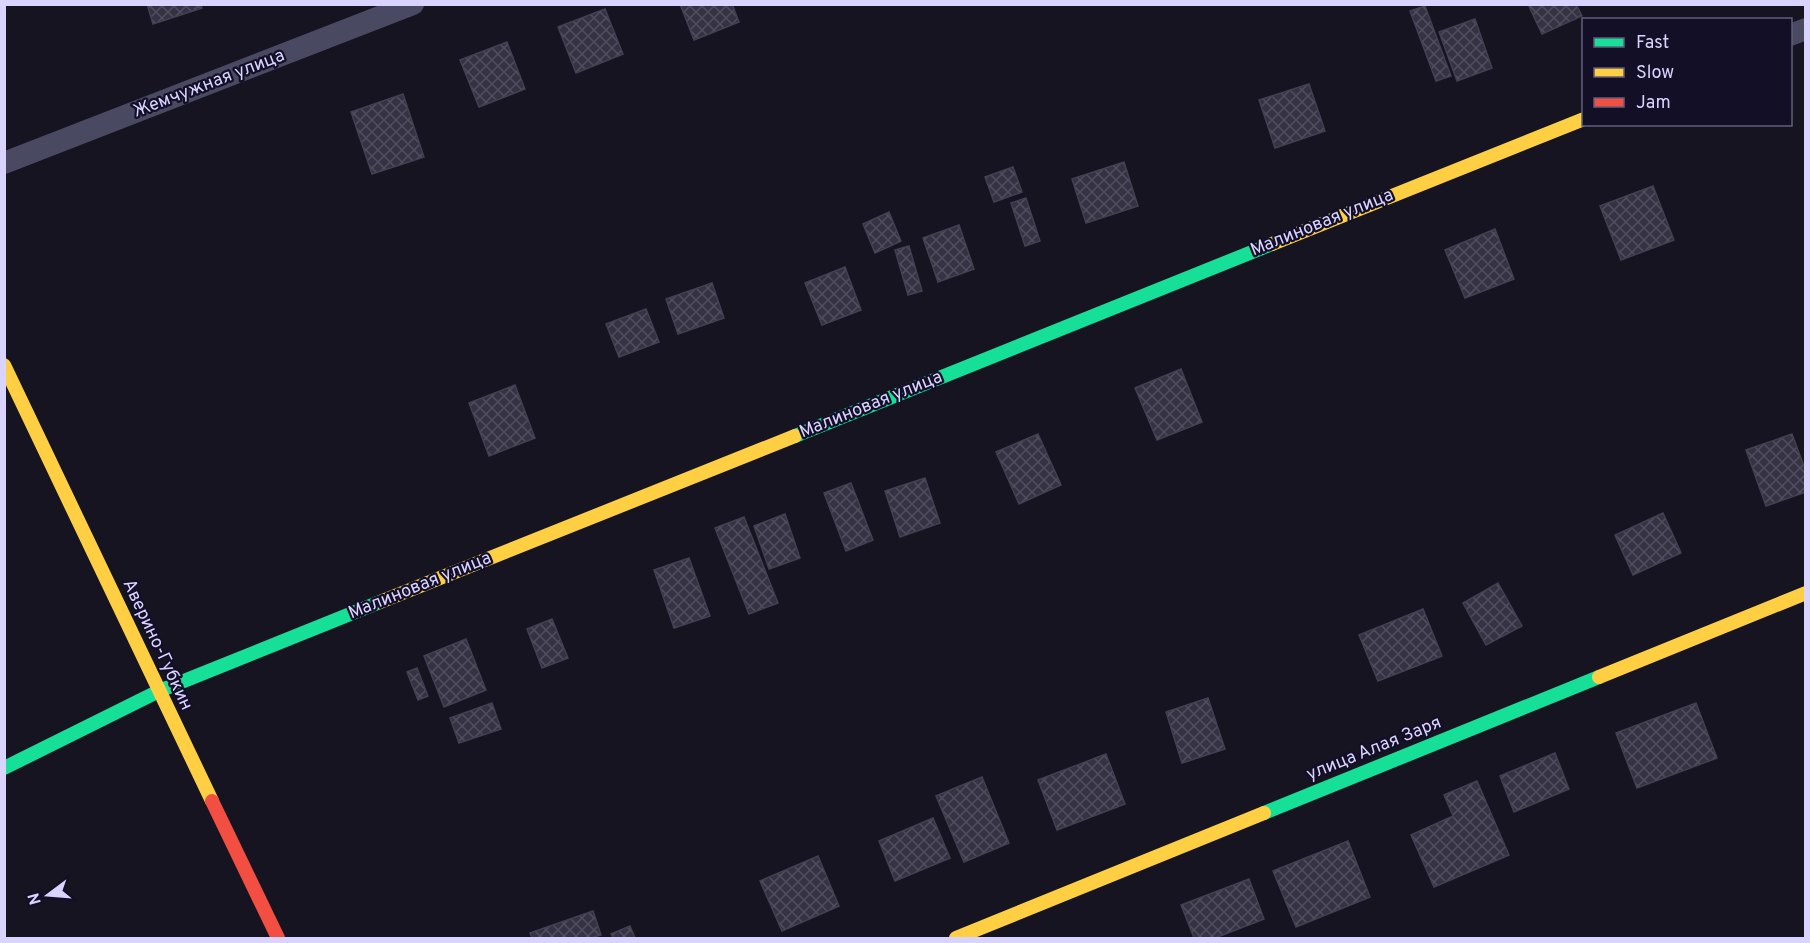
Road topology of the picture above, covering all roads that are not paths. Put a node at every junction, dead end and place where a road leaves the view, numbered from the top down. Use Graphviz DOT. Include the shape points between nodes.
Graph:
graph roads {
  1 [pos="413,4"];
  2 [pos="1806,29"];
  3 [pos="1792,35"];
  4 [pos="1582,119"];
  5 [pos="4,164"];
  6 [pos="4,365"];
  7 [pos="1806,593"];
  8 [pos="159,691"];
  9 [pos="4,768"];
  10 [pos="278,939"];
  11 [pos="956,939"];
  1 -- 5 [label="street, Жемчужная улица"];
  2 -- 3 [label="street"];
  4 -- 8 [label="street, Малиновая улица"];
  6 -- 8 [label="street, Аверино-Губкин"];
  7 -- 11 [label="street, улица Алая Заря"];
  8 -- 9 [label="street, Малиновая улица"];
  8 -- 10 [label="street, Аверино-Губкин"];
}
